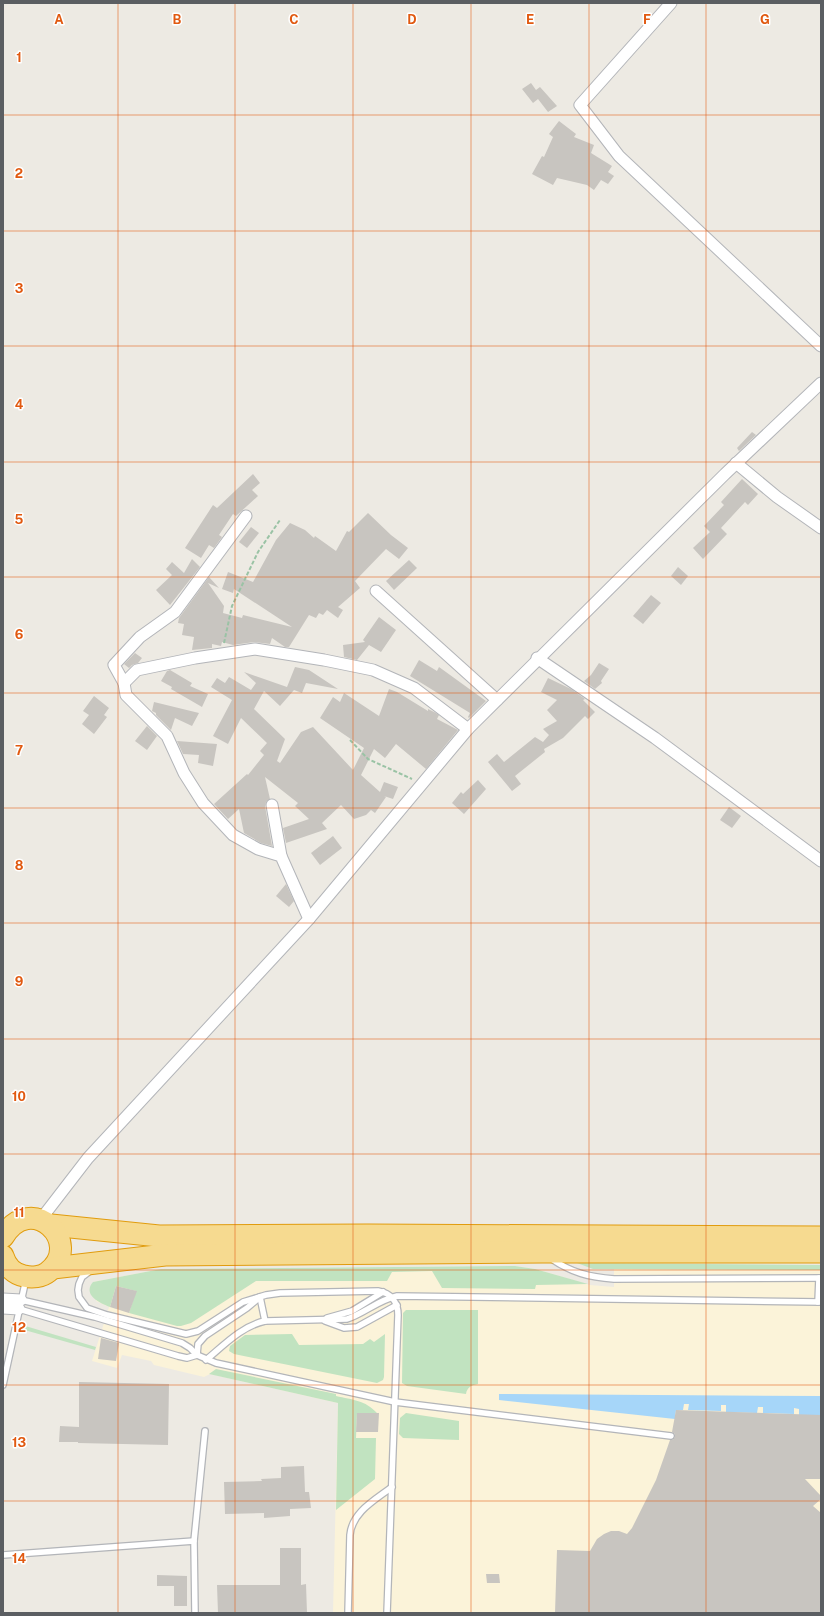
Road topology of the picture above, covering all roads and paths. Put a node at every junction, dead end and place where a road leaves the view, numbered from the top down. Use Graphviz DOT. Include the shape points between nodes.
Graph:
graph roads {
  1 [pos="671,3"];
  2 [pos="821,346"];
  3 [pos="821,383"];
  4 [pos="736,463"];
  5 [pos="246,516"];
  6 [pos="280,520"];
  7 [pos="821,528"];
  8 [pos="376,591"];
  9 [pos="221,654"];
  10 [pos="538,659"];
  11 [pos="124,683"];
  12 [pos="497,700"];
  13 [pos="468,729"];
  14 [pos="350,740"];
  15 [pos="422,784"];
  16 [pos="272,806"];
  17 [pos="281,856"];
  18 [pos="821,861"];
  19 [pos="310,918"];
  20 [pos="46,1222"];
  21 [pos="5,1232"];
  22 [pos="821,1237"];
  23 [pos="542,1252"];
  24 [pos="821,1252"];
  25 [pos="165,1255"];
  26 [pos="11,1267"];
  27 [pos="53,1268"];
  28 [pos="820,1278"];
  29 [pos="383,1292"];
  30 [pos="260,1297"];
  31 [pos="392,1297"];
  32 [pos="3,1299"];
  33 [pos="820,1302"];
  34 [pos="20,1305"];
  35 [pos="397,1305"];
  36 [pos="3,1308"];
  37 [pos="321,1319"];
  38 [pos="265,1321"];
  39 [pos="197,1355"];
  40 [pos="206,1360"];
  41 [pos="3,1385"];
  42 [pos="395,1402"];
  43 [pos="204,1431"];
  44 [pos="671,1436"];
  45 [pos="392,1487"];
  46 [pos="194,1541"];
  47 [pos="3,1555"];
  48 [pos="195,1613"];
  49 [pos="348,1613"];
  50 [pos="387,1613"];
  1 -- 2 [label="street" via="580,105 619,156"];
  3 -- 4 [label="street"];
  4 -- 7 [label="street" via="777,497"];
  4 -- 10 [label="street"];
  5 -- 11 [label="street" via="175,612 140,637 114,665"];
  6 -- 9 [label="path" via="258,552 232,606"];
  8 -- 12 [label="street"];
  9 -- 11 [label="street" via="136,670"];
  9 -- 13 [label="street" via="255,649 373,670 414,688"];
  10 -- 12 [label="street"];
  10 -- 18 [label="street" via="655,738"];
  11 -- 17 [label="street" via="126,695 166,736 184,773 204,803 234,835 258,849"];
  12 -- 13 [label="street"];
  13 -- 15 [label="street"];
  14 -- 15 [label="path" via="368,759"];
  15 -- 19 [label="street"];
  16 -- 17 [label="street"];
  17 -- 19 [label="street"];
  19 -- 20 [label="street" via="88,1158"];
  20 -- 21 [label="highway" via="30,1218 18,1221"];
  20 -- 22 [label="highway" via="159,1236"];
  20 -- 27 [label="highway" via="58,1235 61,1246"];
  23 -- 24 [label="highway"];
  23 -- 25 [label="highway"];
  23 -- 28 [label="lane" via="557,1263 590,1277"];
  25 -- 27 [label="highway"];
  25 -- 30 [label="lane" via="93,1270 82,1277 79,1297 87,1308 97,1312 186,1334 198,1331 243,1302"];
  26 -- 27 [label="highway" via="41,1275"];
  26 -- 34 [label="lane"];
  28 -- 33 [label="lane"];
  29 -- 30 [label="lane" via="280,1293"];
  29 -- 31 [label="lane"];
  29 -- 37 [label="lane" via="352,1312"];
  30 -- 38 [label="lane"];
  30 -- 39 [label="lane" via="205,1336 198,1344"];
  31 -- 33 [label="lane"];
  31 -- 35 [label="lane"];
  31 -- 37 [label="lane" via="348,1319"];
  32 -- 34 [label="street"];
  34 -- 36 [label="street"];
  34 -- 39 [label="lane" via="178,1356 187,1358"];
  34 -- 39 [label="lane" via="95,1317 182,1343"];
  34 -- 41 [label="lane"];
  35 -- 37 [label="lane" via="363,1324 350,1328"];
  35 -- 42 [label="lane"];
  37 -- 38 [label="lane"];
  38 -- 40 [label="lane" via="246,1328"];
  39 -- 40 [label="lane"];
  40 -- 42 [label="lane"];
  42 -- 44 [label="lane"];
  42 -- 45 [label="lane"];
  43 -- 46 [label="lane"];
  45 -- 49 [label="lane" via="360,1513 352,1523"];
  45 -- 50 [label="lane"];
  46 -- 47 [label="lane"];
  46 -- 48 [label="lane"];
}
